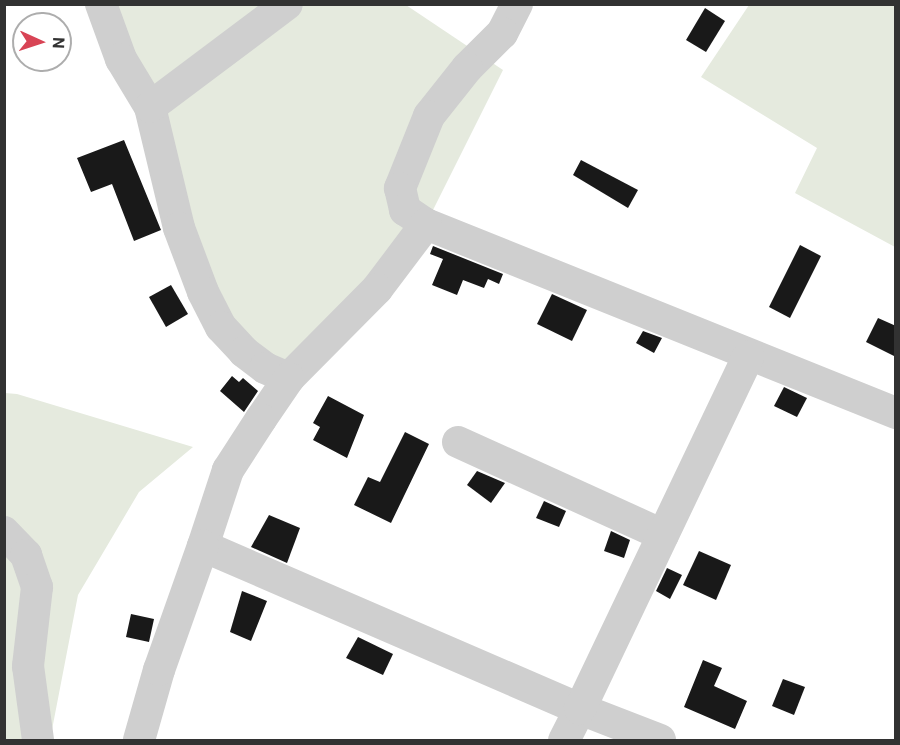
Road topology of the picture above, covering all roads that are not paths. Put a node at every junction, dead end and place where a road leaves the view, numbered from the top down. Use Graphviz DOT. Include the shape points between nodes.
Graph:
graph roads {
  1 [pos="101,4"];
  2 [pos="287,4"];
  3 [pos="517,4"];
  4 [pos="150,107"];
  5 [pos="426,224"];
  6 [pos="748,357"];
  7 [pos="289,378"];
  8 [pos="896,413"];
  9 [pos="458,442"];
  10 [pos="4,532"];
  11 [pos="663,534"];
  12 [pos="203,546"];
  13 [pos="580,709"];
  14 [pos="38,741"];
  15 [pos="139,741"];
  16 [pos="564,741"];
  17 [pos="660,741"];
  1 -- 4 [label="street" via="121,59"];
  2 -- 4 [label="street"];
  3 -- 5 [label="street" via="502,33 467,68 429,116 413,149 400,188 405,210"];
  4 -- 7 [label="street" via="179,228 212,310 221,327 244,352"];
  5 -- 6 [label="street"];
  5 -- 7 [label="street" via="377,289"];
  6 -- 8 [label="street"];
  6 -- 11 [label="street"];
  7 -- 12 [label="street" via="228,470"];
  9 -- 11 [label="street"];
  10 -- 14 [label="street" via="26,555 37,586 28,666"];
  11 -- 13 [label="street"];
  12 -- 13 [label="street"];
  12 -- 15 [label="street" via="159,669"];
  13 -- 16 [label="street"];
  13 -- 17 [label="street"];
}
